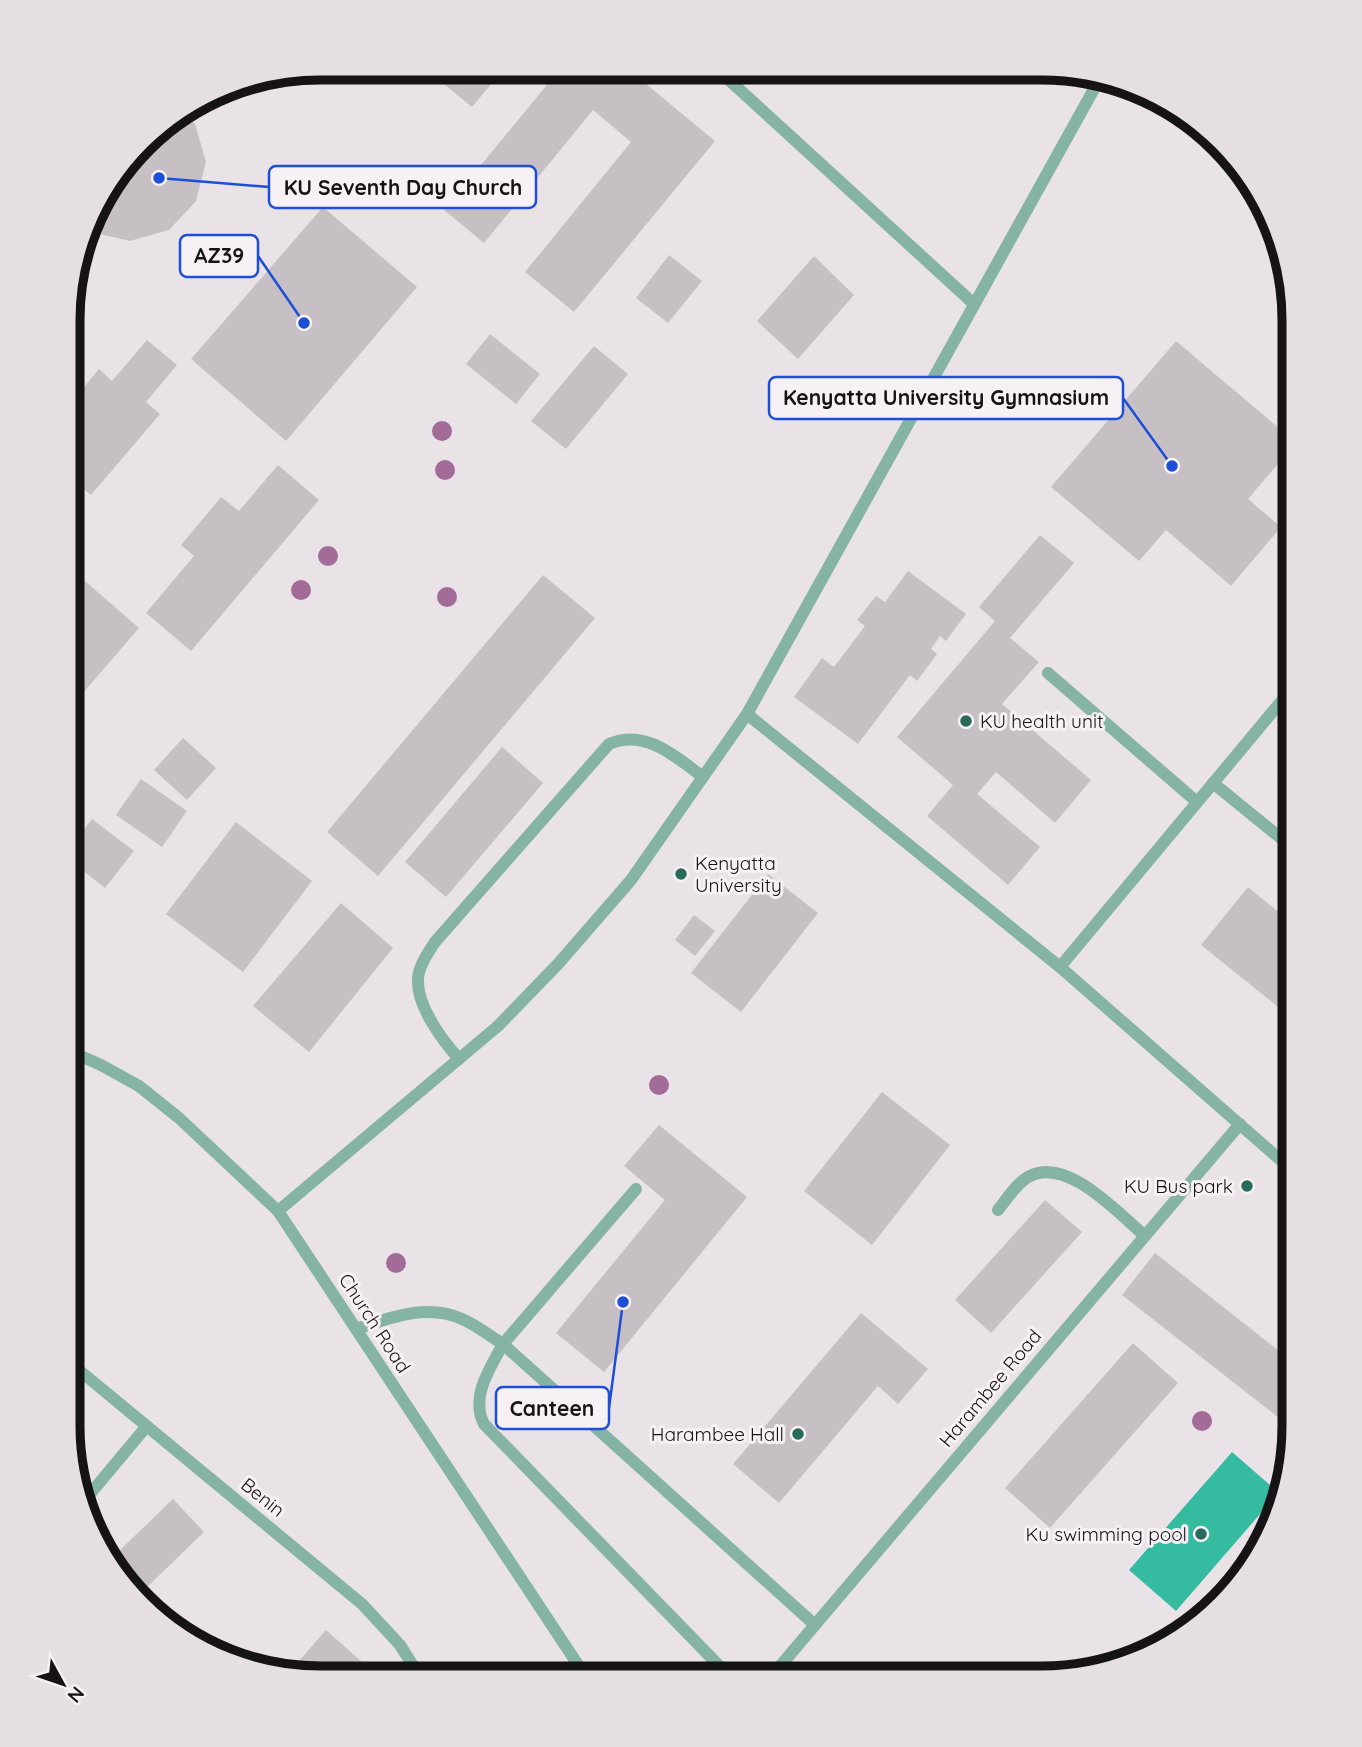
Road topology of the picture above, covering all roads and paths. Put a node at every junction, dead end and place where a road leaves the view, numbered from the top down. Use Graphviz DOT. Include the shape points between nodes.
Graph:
graph roads {
  1 [pos="730,80"];
  2 [pos="1095,87"];
  3 [pos="974,304"];
  4 [pos="1048,673"];
  5 [pos="1282,701"];
  6 [pos="747,714"];
  7 [pos="703,777"];
  8 [pos="1213,783"];
  9 [pos="1197,802"];
  10 [pos="1282,839"];
  11 [pos="1060,967"];
  12 [pos="80,1056"];
  13 [pos="459,1059"];
  14 [pos="1240,1124"];
  15 [pos="1281,1161"];
  16 [pos="636,1189"];
  17 [pos="998,1210"];
  18 [pos="278,1211"];
  19 [pos="1145,1236"];
  20 [pos="356,1329"];
  21 [pos="503,1344"];
  22 [pos="80,1370"];
  23 [pos="146,1427"];
  24 [pos="91,1493"];
  25 [pos="815,1625"];
  26 [pos="413,1666"];
  27 [pos="578,1666"];
  28 [pos="719,1666"];
  29 [pos="780,1666"];
  1 -- 3 [label="lane"];
  2 -- 3 [label="lane"];
  3 -- 6 [label="lane"];
  4 -- 9 [label="lane"];
  5 -- 8 [label="lane"];
  6 -- 7 [label="lane"];
  6 -- 11 [label="lane"];
  7 -- 13 [label="lane" via="631,880 558,964"];
  7 -- 13 [label="lane" via="663,748 643,740 622,738 609,744 435,942 418,982 427,1015"];
  8 -- 9 [label="lane"];
  8 -- 10 [label="lane"];
  9 -- 11 [label="lane"];
  11 -- 14 [label="lane"];
  12 -- 18 [label="lane, Church Road" via="139,1086"];
  13 -- 18 [label="lane"];
  14 -- 15 [label="lane"];
  14 -- 19 [label="lane, Harambee Road"];
  16 -- 21 [label="lane"];
  17 -- 19 [label="lane" via="1028,1177 1047,1171 1064,1174"];
  18 -- 20 [label="lane, Church Road"];
  19 -- 25 [label="lane, Harambee Road"];
  20 -- 21 [label="lane" via="408,1313 438,1312 461,1319"];
  20 -- 27 [label="lane, Church Road"];
  21 -- 25 [label="lane"];
  21 -- 28 [label="lane" via="478,1404 484,1424"];
  22 -- 23 [label="lane, Benin"];
  23 -- 24 [label="lane"];
  23 -- 26 [label="lane, Benin" via="362,1604 400,1644"];
  25 -- 29 [label="lane, Harambee Road"];
}
